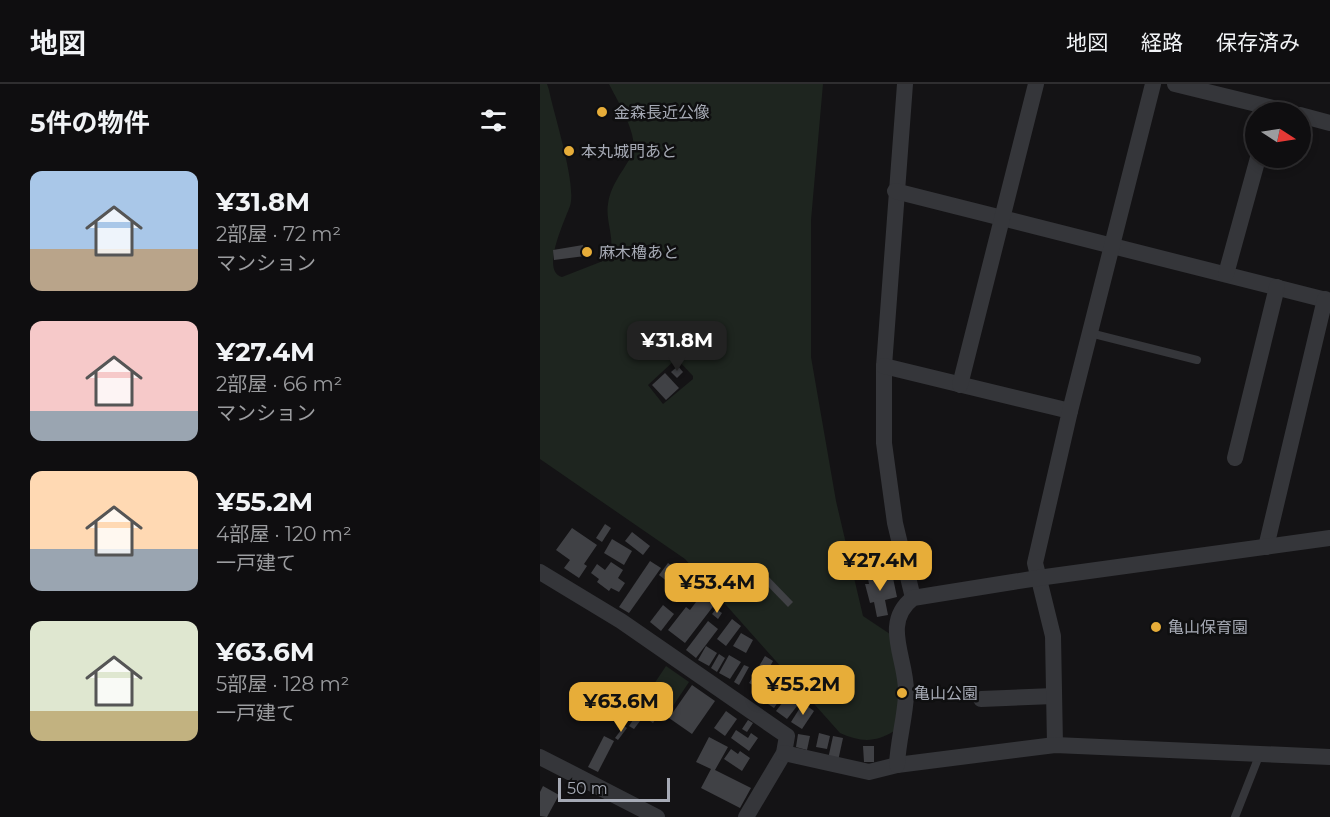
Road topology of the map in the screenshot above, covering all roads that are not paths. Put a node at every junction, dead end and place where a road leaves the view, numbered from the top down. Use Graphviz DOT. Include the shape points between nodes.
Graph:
graph roads {
  1 [pos="905,84"];
  2 [pos="1036,84"];
  3 [pos="1153,84"];
  4 [pos="1174,84"];
  5 [pos="1245,103"];
  6 [pos="1311,118"];
  7 [pos="1330,123"];
  8 [pos="1255,168"];
  9 [pos="895,191"];
  10 [pos="1002,218"];
  11 [pos="1112,246"];
  12 [pos="1226,274"];
  13 [pos="1276,287"];
  14 [pos="1328,300"];
  15 [pos="1090,333"];
  16 [pos="1197,360"];
  17 [pos="884,366"];
  18 [pos="960,386"];
  19 [pos="1070,411"];
  20 [pos="1235,458"];
  21 [pos="1330,538"];
  22 [pos="1266,547"];
  23 [pos="540,572"];
  24 [pos="1038,578"];
  25 [pos="914,598"];
  26 [pos="1054,696"];
  27 [pos="981,699"];
  28 [pos="1055,745"];
  29 [pos="784,753"];
  30 [pos="1259,756"];
  31 [pos="540,757"];
  32 [pos="1330,757"];
  33 [pos="897,765"];
  34 [pos="657,817"];
  35 [pos="746,817"];
  36 [pos="1235,817"];
  1 -- 9 [label="street"];
  2 -- 10 [label="street"];
  3 -- 11 [label="street"];
  4 -- 5 [label="street"];
  6 -- 7 [label="street"];
  8 -- 12 [label="street"];
  9 -- 10 [label="street"];
  9 -- 17 [label="street"];
  10 -- 11 [label="street"];
  10 -- 18 [label="street"];
  11 -- 12 [label="street"];
  11 -- 15 [label="street"];
  12 -- 13 [label="street"];
  13 -- 14 [label="street"];
  13 -- 20 [label="street"];
  14 -- 22 [label="street"];
  15 -- 16 [label="lane"];
  15 -- 19 [label="street"];
  17 -- 18 [label="street"];
  17 -- 25 [label="street" via="884,444 895,523"];
  18 -- 19 [label="street"];
  19 -- 24 [label="street" via="1035,563"];
  21 -- 22 [label="street"];
  22 -- 24 [label="street"];
  23 -- 29 [label="street" via="621,621 787,736"];
  24 -- 25 [label="street"];
  24 -- 26 [label="street" via="1053,636"];
  25 -- 33 [label="street" via="901,608 896,630 906,696"];
  26 -- 27 [label="street"];
  26 -- 28 [label="street"];
  28 -- 30 [label="street"];
  28 -- 33 [label="street"];
  29 -- 33 [label="street" via="859,772"];
  29 -- 35 [label="street"];
  30 -- 32 [label="street"];
  30 -- 36 [label="lane"];
  31 -- 34 [label="street"];
}
